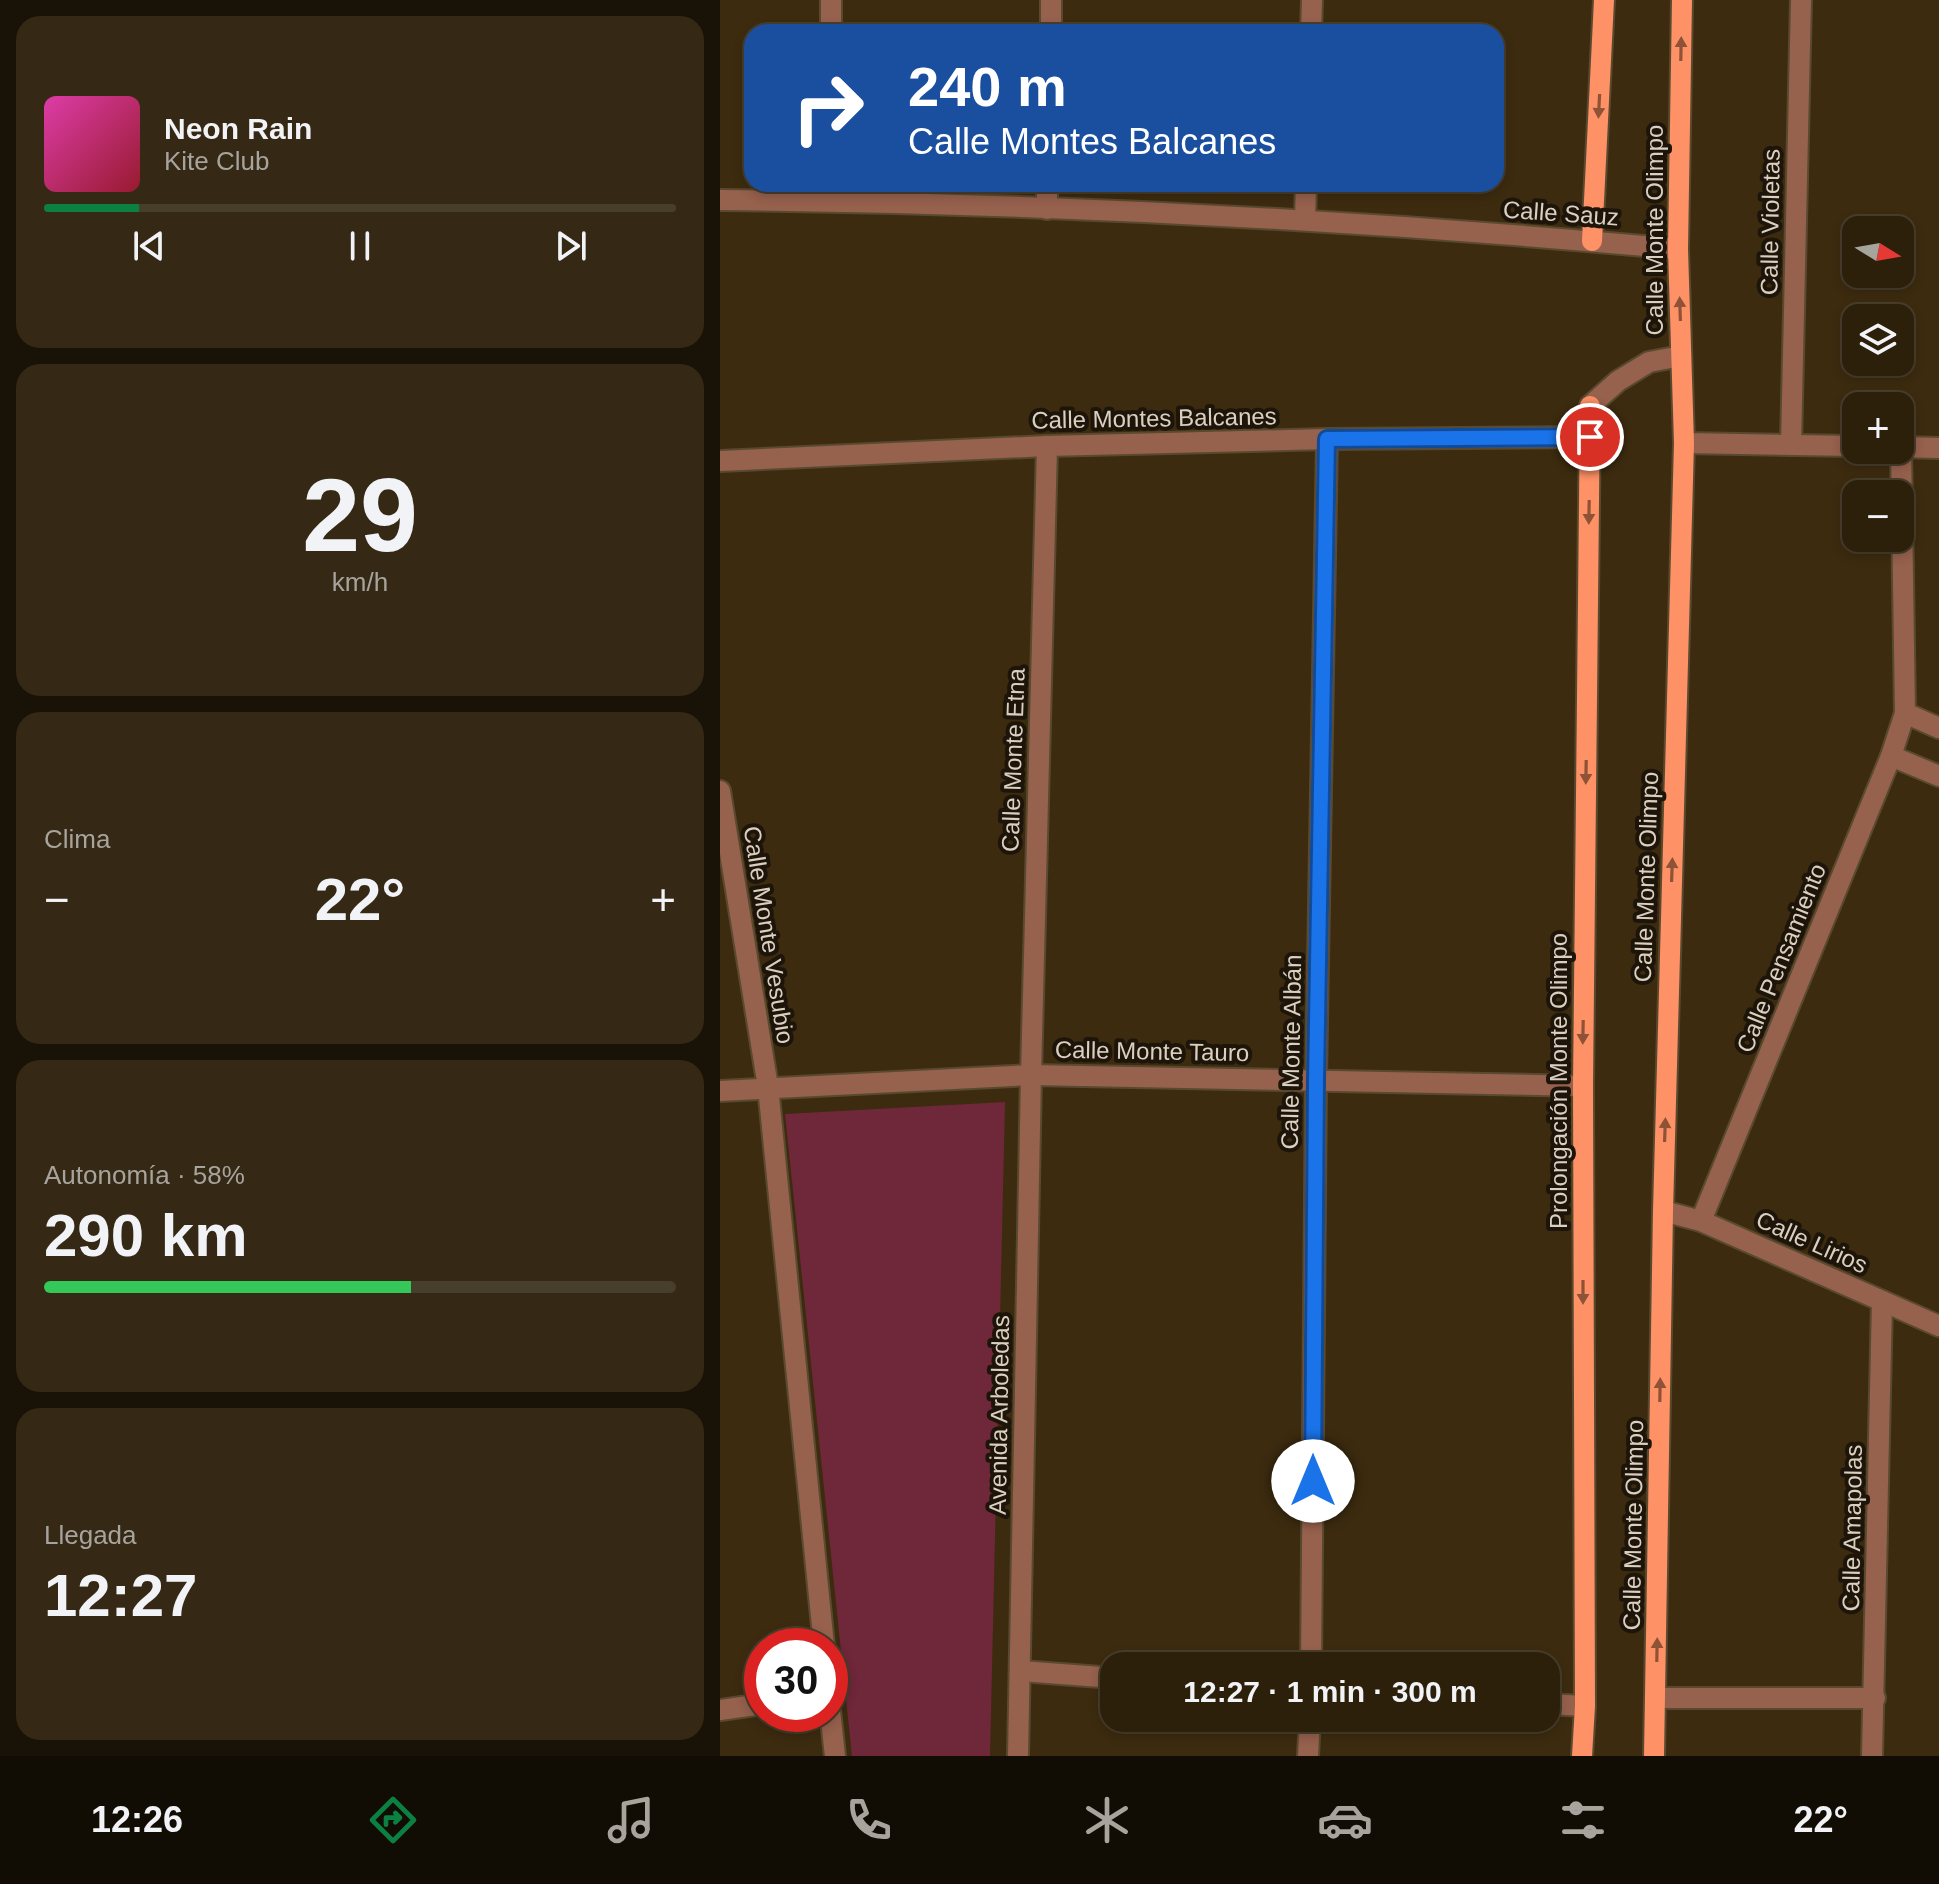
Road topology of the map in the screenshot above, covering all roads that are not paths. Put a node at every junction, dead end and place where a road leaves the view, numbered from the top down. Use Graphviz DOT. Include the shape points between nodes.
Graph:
graph roads {
  1 [pos="831,0"];
  2 [pos="1051,0"];
  3 [pos="1312,0"];
  4 [pos="1604,0"];
  5 [pos="1682,0"];
  6 [pos="1801,0"];
  7 [pos="831,24"];
  8 [pos="1051,24"];
  9 [pos="1311,24"];
  10 [pos="1047,192"];
  11 [pos="1306,192"];
  12 [pos="831,193"];
  13 [pos="720,200"];
  14 [pos="1047,209"];
  15 [pos="1305,220"];
  16 [pos="1592,241"];
  17 [pos="1678,249"];
  18 [pos="1681,356"];
  19 [pos="1590,406"];
  20 [pos="1590,437"];
  21 [pos="1327,439"];
  22 [pos="1684,443"];
  23 [pos="1791,445"];
  24 [pos="1047,446"];
  25 [pos="1842,446"];
  26 [pos="1914,447"];
  27 [pos="1939,448"];
  28 [pos="720,461"];
  29 [pos="1901,464"];
  30 [pos="1905,713"];
  31 [pos="1939,728"];
  32 [pos="1891,756"];
  33 [pos="1939,776"];
  34 [pos="720,791"];
  35 [pos="1031,1075"];
  36 [pos="1316,1081"];
  37 [pos="1583,1086"];
  38 [pos="768,1087"];
  39 [pos="720,1091"];
  40 [pos="1663,1211"];
  41 [pos="1701,1221"];
  42 [pos="1882,1301"];
  43 [pos="1939,1326"];
  44 [pos="822,1628"];
  45 [pos="1311,1652"];
  46 [pos="1021,1671"];
  47 [pos="1100,1677"];
  48 [pos="1657,1698"];
  49 [pos="1875,1698"];
  50 [pos="1560,1705"];
  51 [pos="1585,1706"];
  52 [pos="744,1707"];
  53 [pos="720,1710"];
  54 [pos="832,1732"];
  55 [pos="1309,1732"];
  56 [pos="835,1756"];
  57 [pos="1018,1756"];
  58 [pos="1308,1756"];
  59 [pos="1582,1756"];
  60 [pos="1654,1756"];
  61 [pos="1872,1756"];
  1 -- 7 [label="street"];
  2 -- 8 [label="street"];
  3 -- 9 [label="street"];
  4 -- 16 [label="main road, one-way"];
  17 -- 5 [label="main road, Calle Monte Olimpo, one-way"];
  6 -- 23 [label="street, Calle Violetas"];
  10 -- 14 [label="street"];
  11 -- 15 [label="street"];
  12 -- 13 [label="street, Calle Sauz"];
  12 -- 14 [label="street, Calle Sauz"];
  14 -- 15 [label="street, Calle Sauz"];
  15 -- 16 [label="street, Calle Sauz"];
  16 -- 17 [label="street, Calle Sauz"];
  18 -- 17 [label="main road, Calle Monte Olimpo, one-way"];
  18 -- 19 [label="street" via="1649,362"];
  18 -- 22 [label="main road, Calle Monte Olimpo"];
  19 -- 20 [label="main road, Prolongación Monte Olimpo"];
  20 -- 21 [label="street, Calle Montes Balcanes"];
  20 -- 37 [label="main road, Prolongación Monte Olimpo, one-way"];
  21 -- 24 [label="street, Calle Montes Balcanes"];
  21 -- 36 [label="street, Calle Monte Albán"];
  22 -- 23 [label="street"];
  40 -- 22 [label="main road, Calle Monte Olimpo, one-way"];
  23 -- 25 [label="street"];
  24 -- 28 [label="street, Calle Montes Balcanes"];
  24 -- 35 [label="street, Calle Monte Etna"];
  26 -- 27 [label="street"];
  29 -- 30 [label="street, Calle Pensamiento"];
  30 -- 31 [label="street"];
  30 -- 32 [label="street, Calle Pensamiento"];
  32 -- 33 [label="street"];
  32 -- 41 [label="street, Calle Pensamiento"];
  34 -- 38 [label="street, Calle Monte Vesubio"];
  35 -- 36 [label="street, Calle Monte Tauro"];
  35 -- 38 [label="street, Calle Monte Tauro"];
  35 -- 46 [label="street, Avenida Arboledas"];
  36 -- 37 [label="street, Calle Monte Tauro"];
  36 -- 45 [label="street, Calle Monte Albán"];
  37 -- 51 [label="main road, Prolongación Monte Olimpo, one-way"];
  38 -- 39 [label="street, Calle Monte Tauro"];
  38 -- 44 [label="street"];
  40 -- 41 [label="street, Calle Lirios"];
  48 -- 40 [label="main road, Calle Monte Olimpo, one-way"];
  41 -- 42 [label="street, Calle Lirios"];
  42 -- 43 [label="street, Calle Lirios"];
  42 -- 49 [label="street, Calle Amapolas"];
  46 -- 47 [label="street"];
  46 -- 57 [label="street, Avenida Arboledas"];
  48 -- 49 [label="street"];
  48 -- 60 [label="main road, Calle Monte Olimpo"];
  49 -- 61 [label="street, Calle Amapolas"];
  50 -- 51 [label="street"];
  51 -- 59 [label="main road, Prolongación Monte Olimpo"];
  52 -- 53 [label="street"];
  54 -- 56 [label="street"];
  55 -- 58 [label="street"];
}
